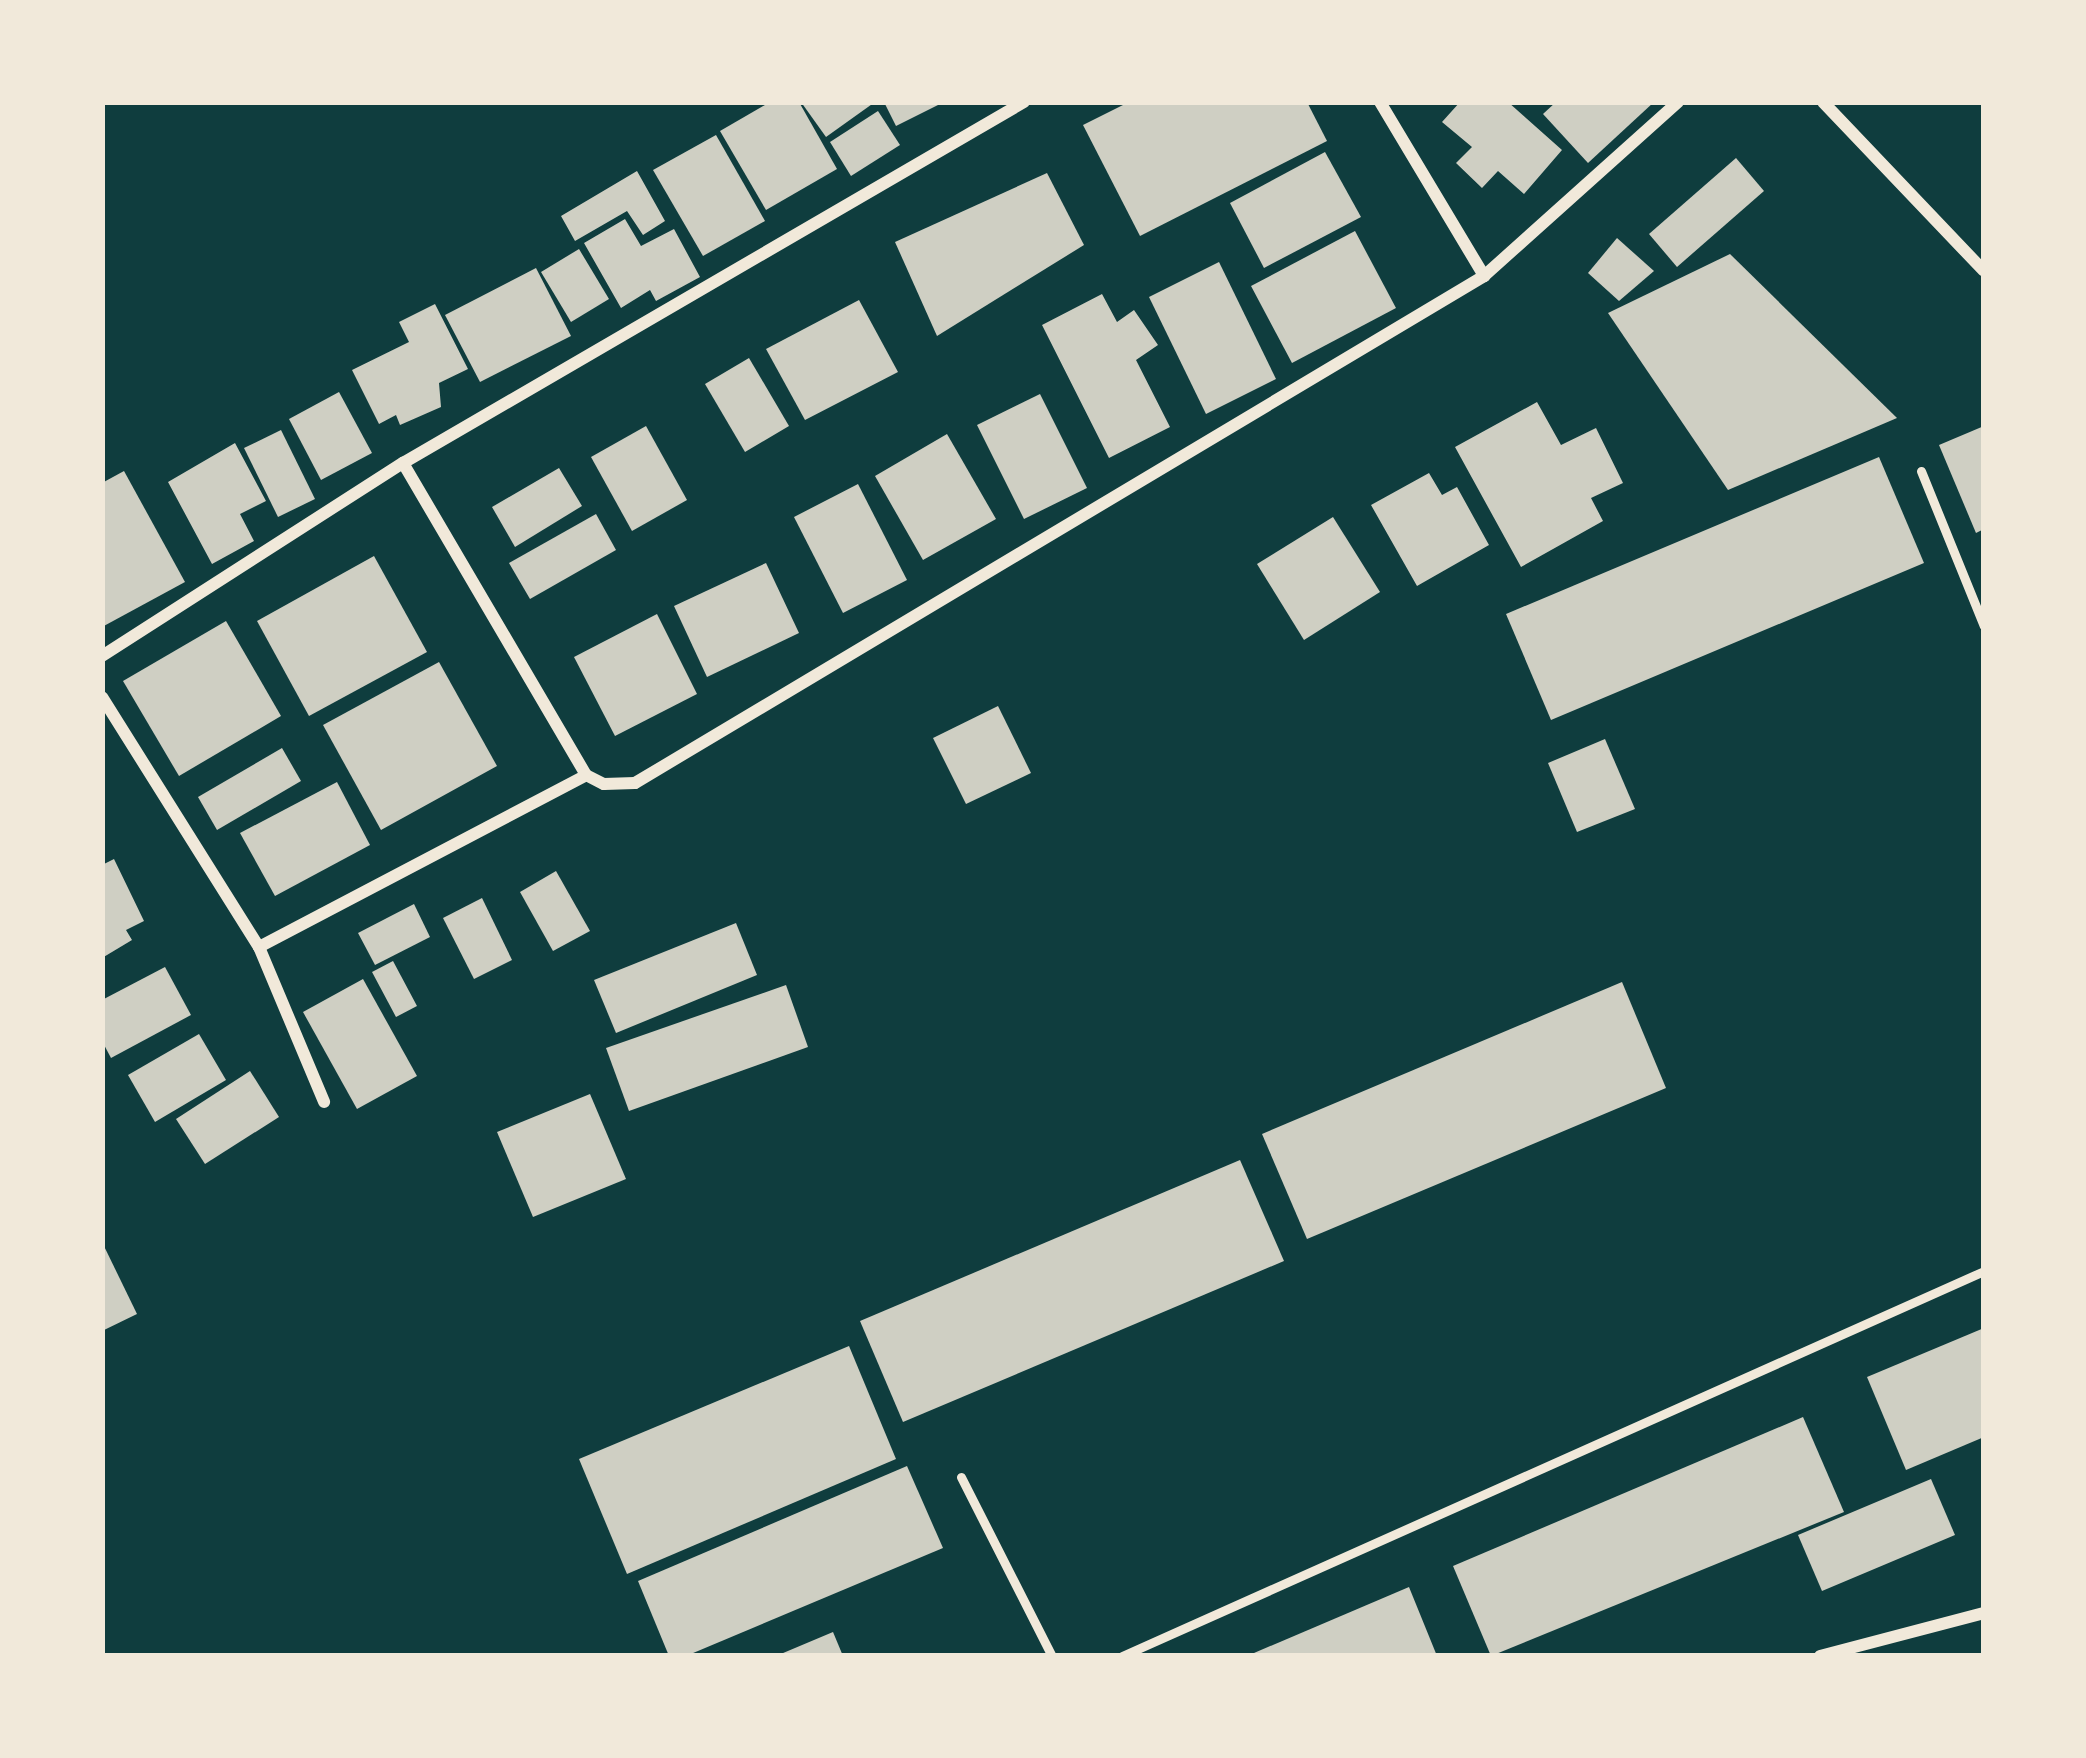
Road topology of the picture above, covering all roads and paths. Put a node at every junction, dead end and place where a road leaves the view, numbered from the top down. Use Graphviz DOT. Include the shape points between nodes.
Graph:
graph roads {
  1 [pos="1024,102"];
  2 [pos="1380,102"];
  3 [pos="1678,102"];
  4 [pos="1822,102"];
  5 [pos="1984,272"];
  6 [pos="1484,276"];
  7 [pos="403,463"];
  8 [pos="1922,472"];
  9 [pos="1984,626"];
  10 [pos="102,656"];
  11 [pos="102,697"];
  12 [pos="586,775"];
  13 [pos="259,947"];
  14 [pos="324,1102"];
  15 [pos="1984,1271"];
  16 [pos="961,1477"];
  17 [pos="1984,1613"];
  18 [pos="1052,1656"];
  19 [pos="1122,1656"];
  20 [pos="1820,1656"];
  1 -- 7 [label="street"];
  2 -- 6 [label="street"];
  3 -- 6 [label="street"];
  4 -- 5 [label="street"];
  6 -- 12 [label="street" via="634,783"];
  7 -- 10 [label="street"];
  7 -- 12 [label="street"];
  8 -- 9 [label="lane"];
  11 -- 13 [label="street"];
  12 -- 13 [label="street"];
  13 -- 14 [label="street"];
  15 -- 19 [label="lane"];
  16 -- 18 [label="lane"];
  17 -- 20 [label="street"];
}
